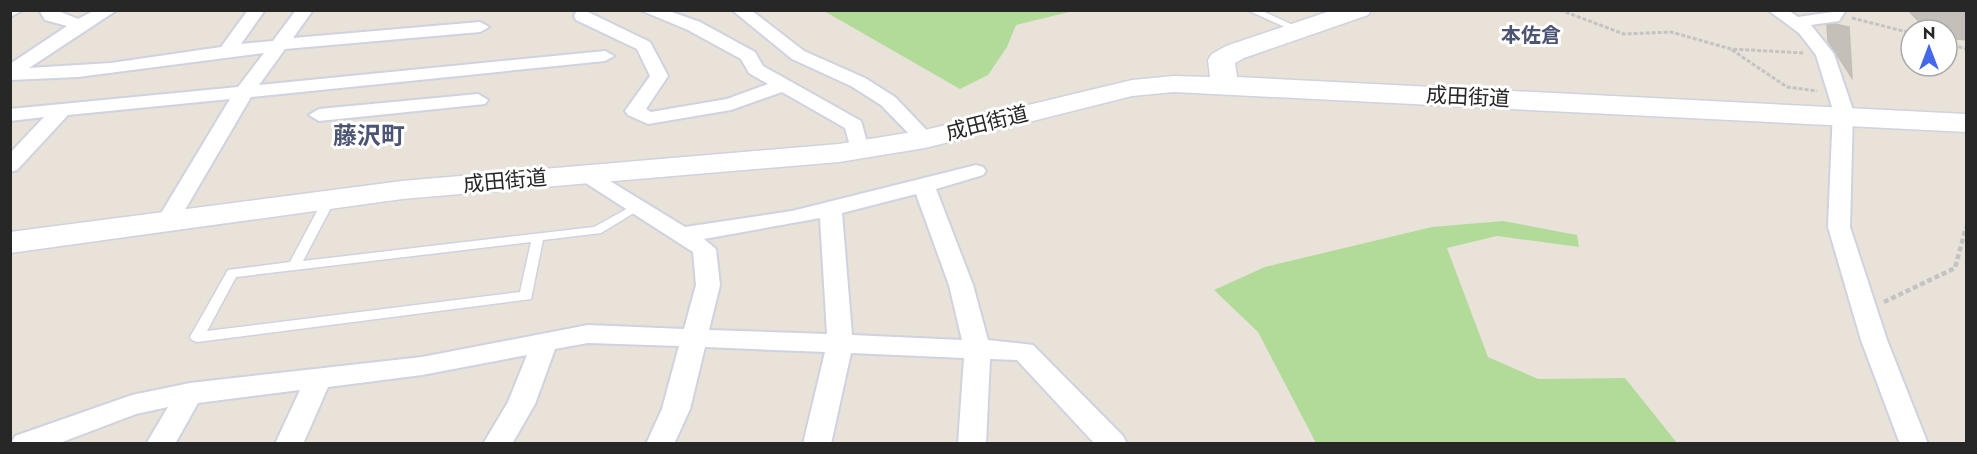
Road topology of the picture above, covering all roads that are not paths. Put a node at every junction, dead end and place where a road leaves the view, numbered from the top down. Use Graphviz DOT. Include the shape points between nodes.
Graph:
graph roads {
  1 [pos="47,10"];
  2 [pos="109,10"];
  3 [pos="257,10"];
  4 [pos="305,10"];
  5 [pos="648,10"];
  6 [pos="741,10"];
  7 [pos="1251,10"];
  8 [pos="1359,10"];
  9 [pos="1776,10"];
  10 [pos="1837,13"];
  11 [pos="582,16"];
  12 [pos="1795,22"];
  13 [pos="81,25"];
  14 [pos="480,27"];
  15 [pos="1302,31"];
  16 [pos="279,45"];
  17 [pos="228,50"];
  18 [pos="605,56"];
  19 [pos="441,71"];
  20 [pos="10,74"];
  21 [pos="1224,84"];
  22 [pos="783,85"];
  23 [pos="244,92"];
  24 [pos="478,100"];
  25 [pos="425,105"];
  26 [pos="61,111"];
  27 [pos="1843,112"];
  28 [pos="10,115"];
  29 [pos="319,115"];
  30 [pos="1966,123"];
  31 [pos="925,139"];
  32 [pos="859,150"];
  33 [pos="10,166"];
  34 [pos="976,171"];
  35 [pos="585,174"];
  36 [pos="924,185"];
  37 [pos="330,198"];
  38 [pos="636,208"];
  39 [pos="831,211"];
  40 [pos="168,220"];
  41 [pos="679,235"];
  42 [pos="538,237"];
  43 [pos="10,243"];
  44 [pos="294,266"];
  45 [pos="694,338"];
  46 [pos="545,342"];
  47 [pos="840,343"];
  48 [pos="976,349"];
  49 [pos="319,377"];
  50 [pos="190,393"];
  51 [pos="26,444"];
  52 [pos="160,444"];
  53 [pos="289,444"];
  54 [pos="497,444"];
  55 [pos="660,444"];
  56 [pos="817,444"];
  57 [pos="972,444"];
  58 [pos="1113,444"];
  59 [pos="1914,444"];
  1 -- 13 [label="street" via="51,16"];
  2 -- 13 [label="street"];
  3 -- 17 [label="street"];
  4 -- 16 [label="street"];
  5 -- 22 [label="street" via="694,26 749,56 755,69"];
  6 -- 31 [label="street" via="798,55 858,82 888,101"];
  7 -- 15 [label="lane"];
  8 -- 15 [label="street"];
  9 -- 12 [label="street"];
  10 -- 12 [label="street"];
  11 -- 22 [label="street" via="644,46 659,76 635,111 648,118 731,104"];
  12 -- 27 [label="street" via="1825,54"];
  13 -- 20 [label="street"];
  14 -- 16 [label="street"];
  15 -- 21 [label="street" via="1221,60"];
  16 -- 17 [label="street"];
  16 -- 23 [label="street"];
  17 -- 20 [label="street" via="90,73"];
  18 -- 19 [label="street"];
  19 -- 23 [label="street"];
  19 -- 25 [label="street"];
  21 -- 27 [label="street, 成田街道"];
  21 -- 31 [label="street, 成田街道" via="1132,88"];
  22 -- 32 [label="street" via="854,125"];
  23 -- 26 [label="street"];
  23 -- 40 [label="street"];
  24 -- 25 [label="street"];
  25 -- 29 [label="street"];
  26 -- 28 [label="street"];
  26 -- 33 [label="street"];
  27 -- 30 [label="street, 成田街道"];
  27 -- 59 [label="street" via="1839,227 1865,312"];
  31 -- 32 [label="street, 成田街道"];
  32 -- 35 [label="street, 成田街道"];
  34 -- 36 [label="street"];
  35 -- 37 [label="street, 成田街道"];
  35 -- 38 [label="street"];
  36 -- 39 [label="street"];
  36 -- 48 [label="street" via="968,306"];
  37 -- 40 [label="street, 成田街道"];
  37 -- 44 [label="lane"];
  38 -- 41 [label="street"];
  38 -- 42 [label="lane" via="597,230"];
  39 -- 41 [label="street"];
  39 -- 47 [label="street"];
  40 -- 43 [label="street, 成田街道"];
  41 -- 45 [label="street" via="704,249 708,285"];
  42 -- 44 [label="lane"];
  42 -- 44 [label="lane" via="526,296 198,337 232,273"];
  45 -- 46 [label="street" via="588,334"];
  45 -- 47 [label="street"];
  45 -- 55 [label="street" via="676,409"];
  46 -- 49 [label="street" via="422,366"];
  46 -- 54 [label="street" via="521,404"];
  47 -- 48 [label="street"];
  47 -- 56 [label="street"];
  48 -- 57 [label="street"];
  48 -- 58 [label="street" via="1024,351"];
  49 -- 50 [label="street"];
  49 -- 53 [label="street"];
  50 -- 51 [label="street" via="132,405"];
  50 -- 52 [label="street"];
}
